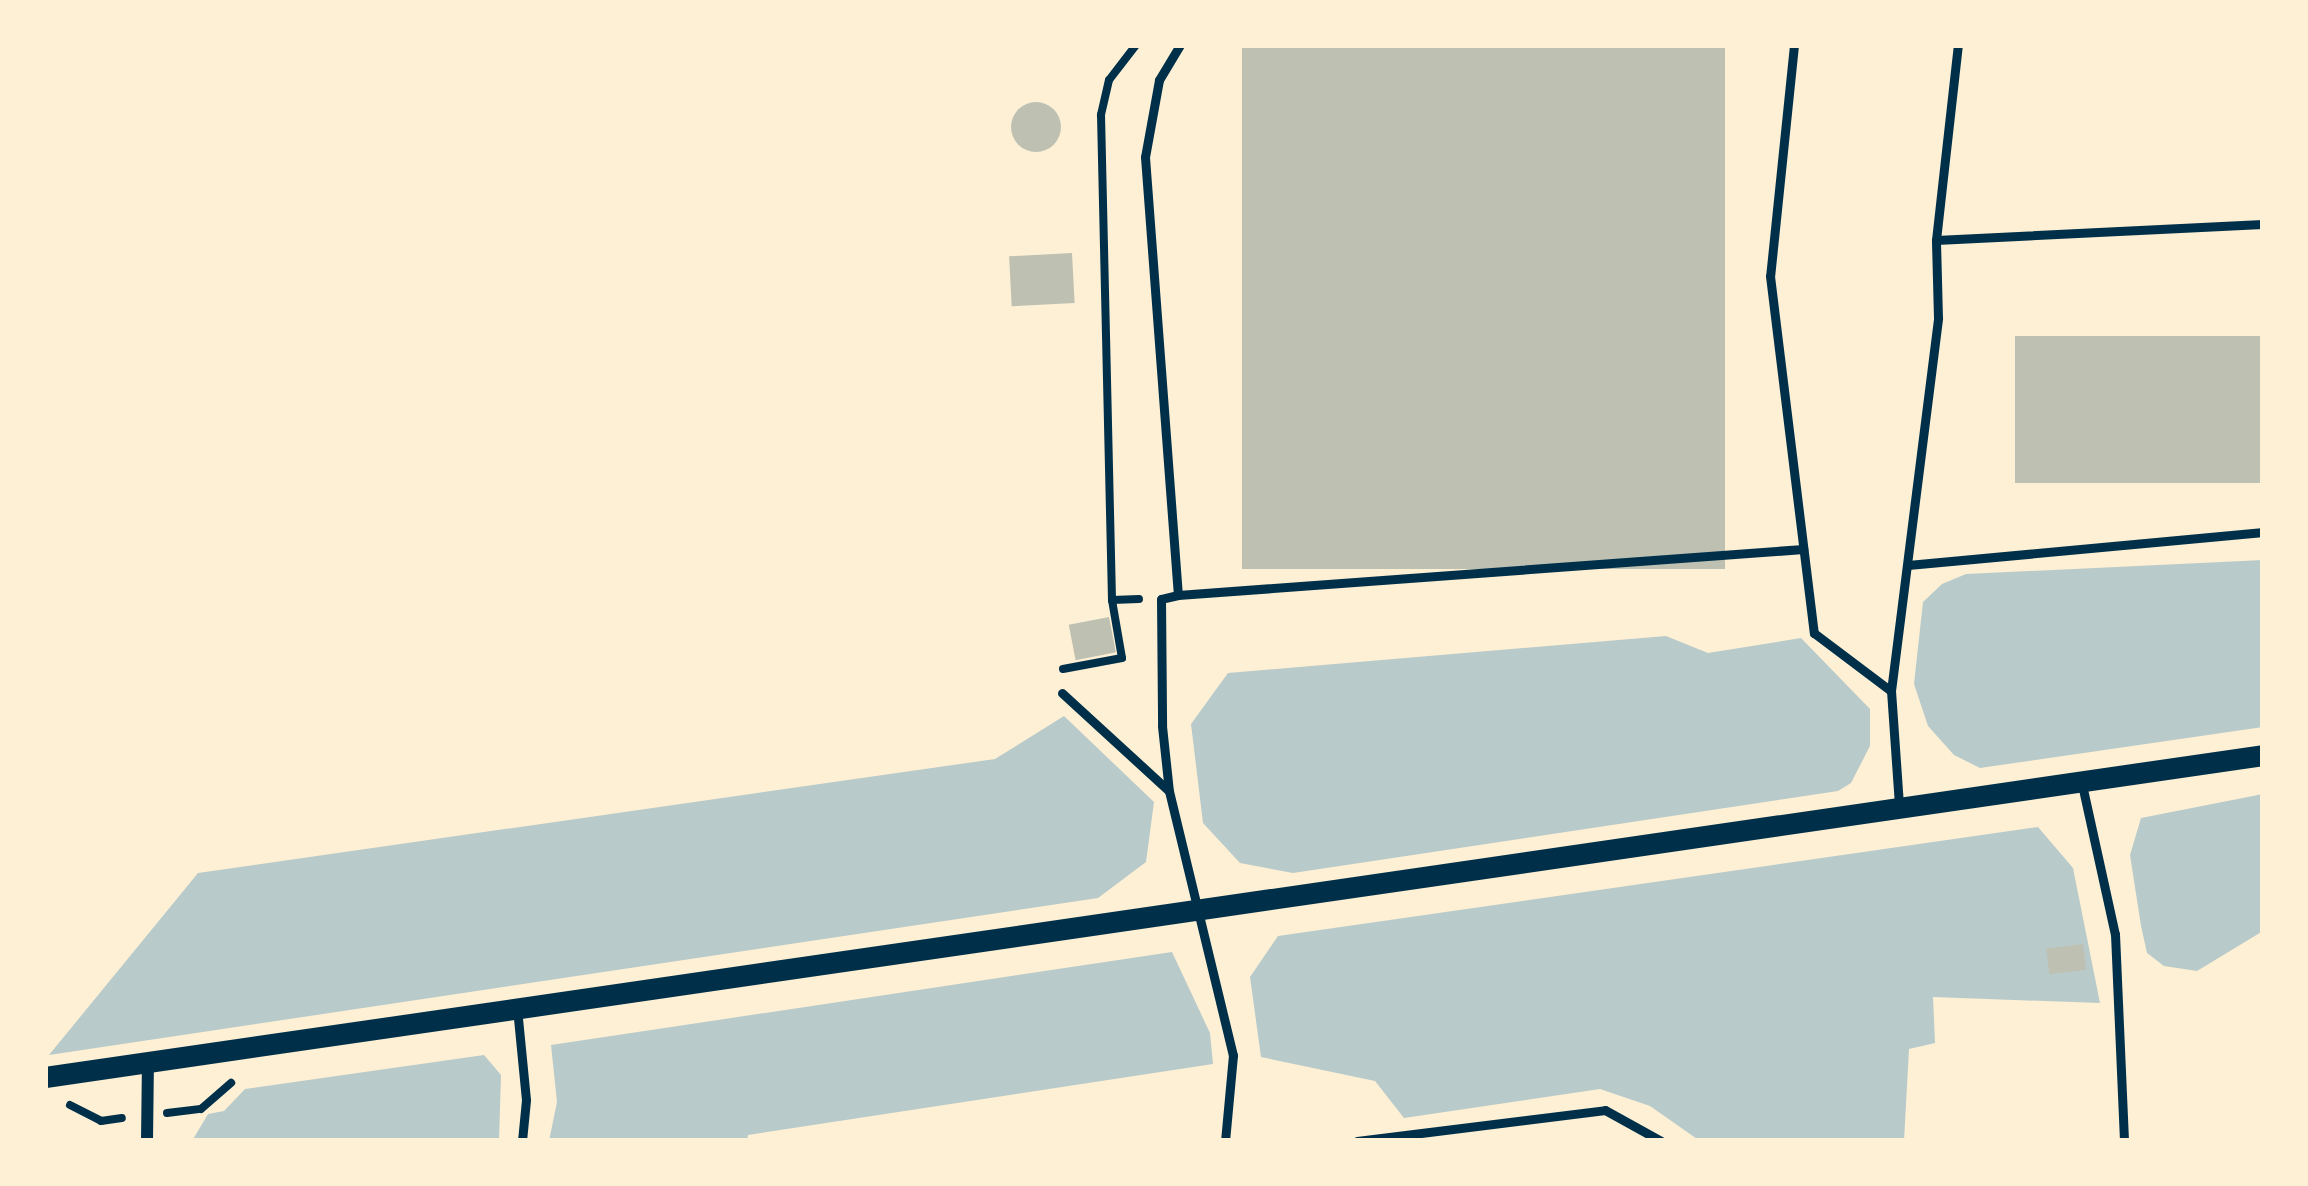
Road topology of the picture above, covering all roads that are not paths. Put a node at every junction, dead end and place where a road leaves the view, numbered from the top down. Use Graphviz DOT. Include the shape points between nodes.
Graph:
graph roads {
  1 [pos="1180,45"];
  2 [pos="1793,45"];
  3 [pos="1958,45"];
  4 [pos="2263,224"];
  5 [pos="1936,240"];
  6 [pos="2263,532"];
  7 [pos="1803,549"];
  8 [pos="1908,565"];
  9 [pos="1178,596"];
  10 [pos="1892,691"];
  11 [pos="1062,693"];
  12 [pos="2263,755"];
  13 [pos="2081,780"];
  14 [pos="1169,791"];
  15 [pos="1899,805"];
  16 [pos="1195,909"];
  17 [pos="517,1008"];
  18 [pos="148,1061"];
  19 [pos="45,1078"];
  20 [pos="147,1141"];
  21 [pos="522,1141"];
  22 [pos="1225,1141"];
  23 [pos="1357,1141"];
  24 [pos="1660,1141"];
  25 [pos="2124,1141"];
  1 -- 9 [label="lane" via="1160,80 1145,158"];
  2 -- 7 [label="lane" via="1770,276"];
  3 -- 5 [label="lane"];
  4 -- 5 [label="lane"];
  5 -- 8 [label="lane" via="1938,318"];
  6 -- 8 [label="lane"];
  7 -- 9 [label="lane"];
  7 -- 10 [label="lane" via="1814,633"];
  8 -- 10 [label="lane"];
  9 -- 14 [label="lane" via="1161,599"];
  10 -- 15 [label="lane"];
  11 -- 14 [label="lane"];
  12 -- 13 [label="street"];
  13 -- 15 [label="street"];
  13 -- 25 [label="lane" via="2115,934"];
  14 -- 16 [label="lane"];
  15 -- 16 [label="street"];
  16 -- 17 [label="street"];
  16 -- 22 [label="lane" via="1233,1055"];
  17 -- 18 [label="street"];
  17 -- 21 [label="lane"];
  18 -- 19 [label="street"];
  18 -- 20 [label="street"];
  23 -- 24 [label="lane" via="1605,1110"];
}
